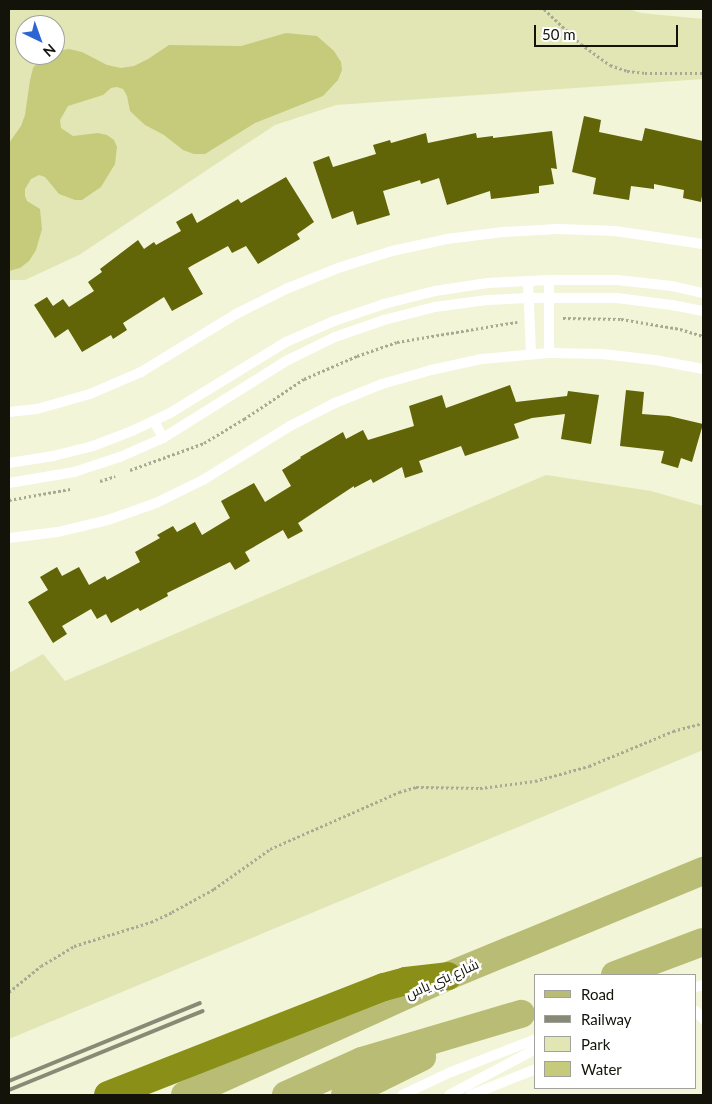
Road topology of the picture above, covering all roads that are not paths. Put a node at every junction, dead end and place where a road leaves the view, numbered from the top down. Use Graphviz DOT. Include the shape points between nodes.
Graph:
graph roads {
  1 [pos="703,244"];
  2 [pos="549,280"];
  3 [pos="528,281"];
  4 [pos="703,293"];
  5 [pos="529,298"];
  6 [pos="549,298"];
  7 [pos="703,312"];
  8 [pos="550,353"];
  9 [pos="531,354"];
  10 [pos="703,369"];
  11 [pos="9,412"];
  12 [pos="154,420"];
  13 [pos="163,438"];
  14 [pos="9,463"];
  15 [pos="9,483"];
  16 [pos="9,538"];
  17 [pos="703,871"];
  18 [pos="703,942"];
  19 [pos="618,974"];
  20 [pos="448,976"];
  21 [pos="528,1011"];
  22 [pos="355,1019"];
  23 [pos="534,1040"];
  24 [pos="534,1050"];
  25 [pos="534,1070"];
  26 [pos="231,1086"];
  27 [pos="108,1095"];
  28 [pos="185,1095"];
  29 [pos="286,1095"];
  30 [pos="345,1095"];
  31 [pos="402,1095"];
  32 [pos="449,1095"];
  33 [pos="471,1095"];
  1 -- 11 [label="lane" via="614,231 558,229 502,232 392,251 286,288 236,314 141,372 90,394 37,409"];
  2 -- 3 [label="lane"];
  2 -- 4 [label="lane" via="617,280"];
  2 -- 6 [label="lane"];
  3 -- 5 [label="lane"];
  3 -- 12 [label="lane" via="435,291 334,321 286,342"];
  5 -- 6 [label="lane"];
  5 -- 9 [label="lane"];
  5 -- 13 [label="lane" via="435,307 335,337 288,360"];
  6 -- 7 [label="lane" via="617,298"];
  6 -- 8 [label="lane"];
  8 -- 9 [label="lane"];
  8 -- 10 [label="lane" via="602,354"];
  9 -- 16 [label="lane" via="464,363 382,384 290,426 202,480 156,503 108,520 58,532"];
  12 -- 13 [label="lane"];
  12 -- 14 [label="lane" via="93,446"];
  13 -- 15 [label="lane" via="74,472"];
  17 -- 20 [label="main road, شارع بني ياس"];
  18 -- 19 [label="main road"];
  20 -- 22 [label="main road, شارع بني ياس"];
  20 -- 27 [label="highway" via="384,987"];
  21 -- 29 [label="main road" via="362,1061"];
  21 -- 30 [label="main road" via="400,1067"];
  22 -- 26 [label="lane"];
  22 -- 28 [label="main road, شارع بني ياس"];
  23 -- 31 [label="lane" via="450,1072"];
  24 -- 32 [label="lane"];
  25 -- 33 [label="lane"];
}
